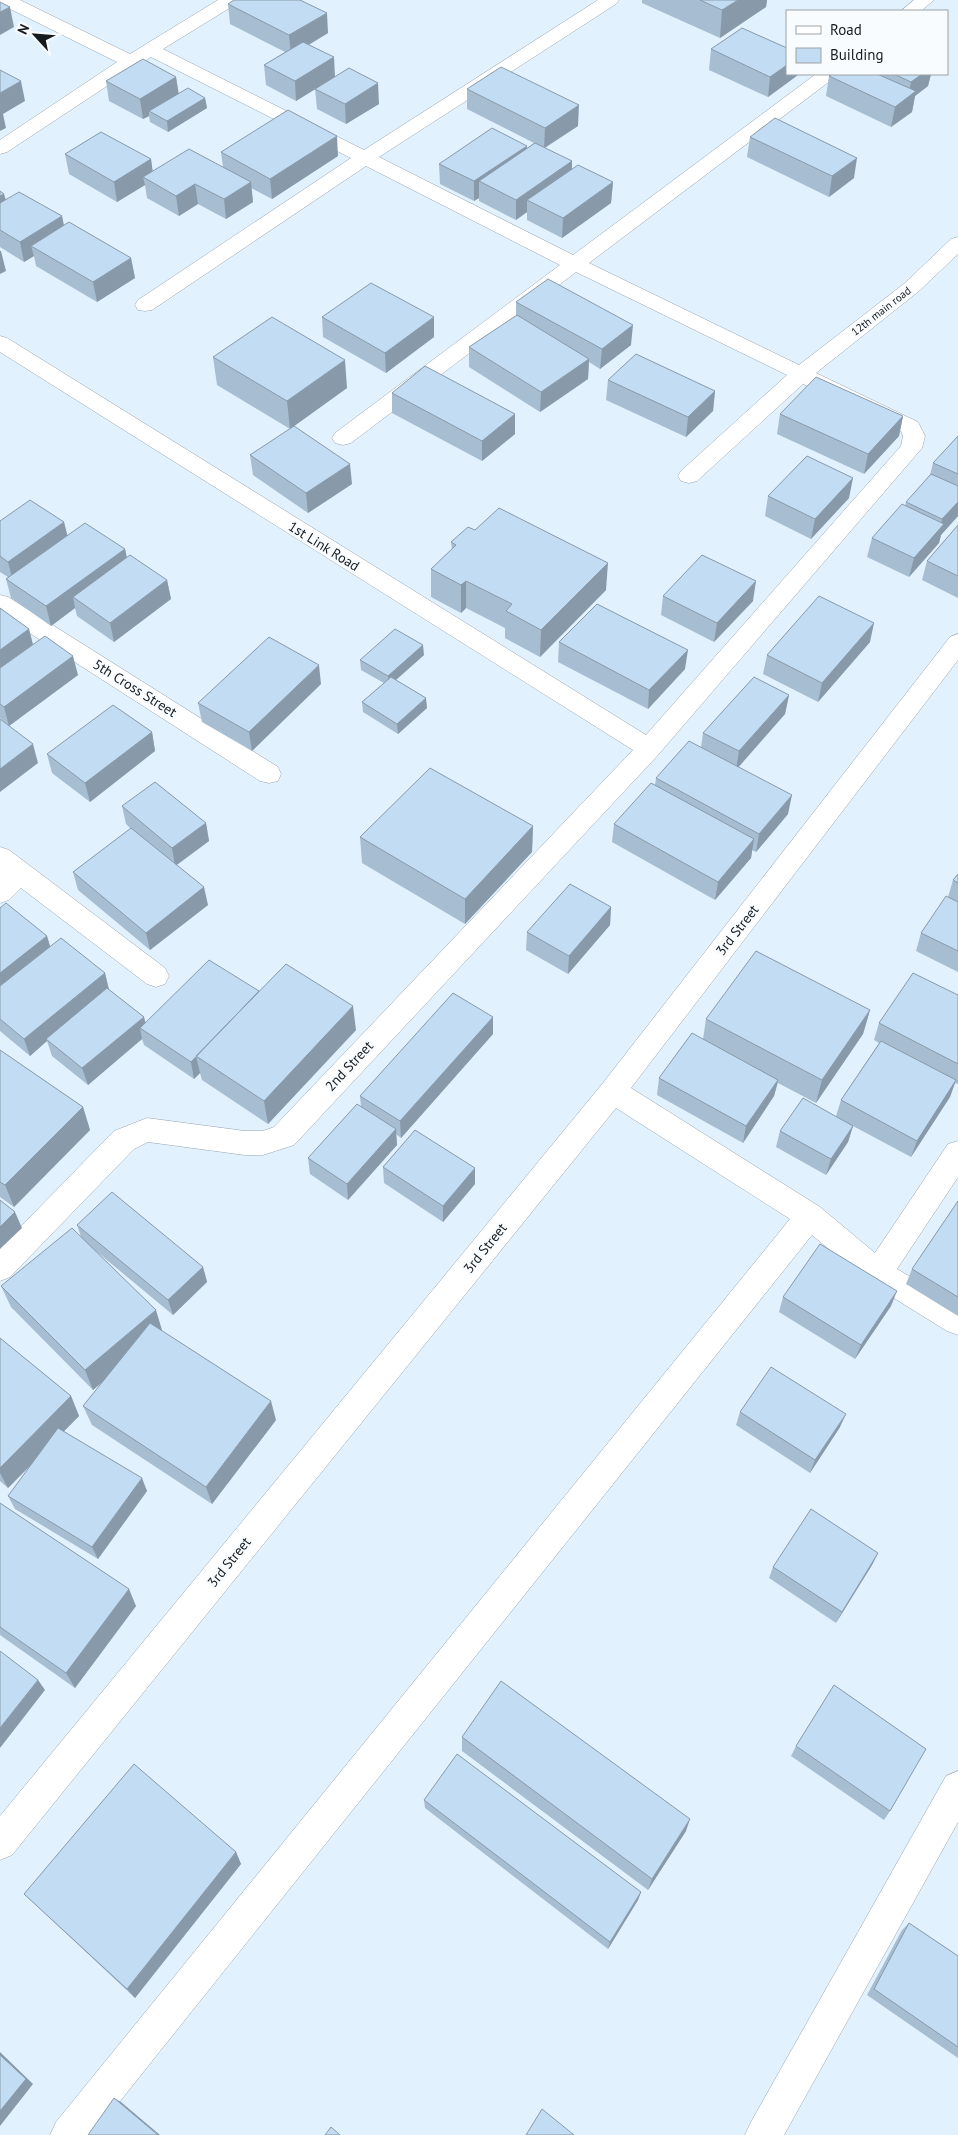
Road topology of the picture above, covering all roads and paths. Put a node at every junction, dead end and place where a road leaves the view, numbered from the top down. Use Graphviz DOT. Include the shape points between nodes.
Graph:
graph roads {
  1 [pos="6,0"];
  2 [pos="230,0"];
  3 [pos="610,0"];
  4 [pos="925,0"];
  5 [pos="911,10"];
  6 [pos="150,49"];
  7 [pos="129,61"];
  8 [pos="827,75"];
  9 [pos="0,148"];
  10 [pos="366,157"];
  11 [pos="958,243"];
  12 [pos="575,264"];
  13 [pos="145,305"];
  14 [pos="0,344"];
  15 [pos="801,374"];
  16 [pos="343,438"];
  17 [pos="689,476"];
  18 [pos="0,603"];
  19 [pos="958,643"];
  20 [pos="649,748"];
  21 [pos="269,774"];
  22 [pos="5,862"];
  23 [pos="0,893"];
  24 [pos="156,976"];
  25 [pos="613,1091"];
  26 [pos="958,1153"];
  27 [pos="810,1216"];
  28 [pos="0,1268"];
  29 [pos="878,1273"];
  30 [pos="958,1321"];
  31 [pos="958,1788"];
  32 [pos="0,1843"];
  33 [pos="69,2135"];
  34 [pos="764,2135"];
  1 -- 7 [label="street"];
  2 -- 6 [label="street"];
  3 -- 10 [label="street"];
  4 -- 5 [label="street"];
  6 -- 7 [label="street"];
  6 -- 10 [label="street"];
  7 -- 9 [label="street"];
  8 -- 12 [label="street"];
  10 -- 12 [label="street"];
  10 -- 13 [label="street"];
  11 -- 15 [label="street, 12th main road" via="912,287"];
  12 -- 15 [label="street"];
  12 -- 16 [label="street"];
  14 -- 20 [label="street, 1st Link Road"];
  15 -- 17 [label="street, 12th main road"];
  15 -- 20 [label="street, 2nd Street" via="910,427 914,436 912,448"];
  18 -- 21 [label="street, 5th Cross Street"];
  19 -- 25 [label="street, 3rd Street"];
  20 -- 28 [label="street, 2nd Street" via="284,1136 264,1143 245,1143 147,1130 124,1140"];
  22 -- 23 [label="street" via="10,884"];
  22 -- 24 [label="street"];
  25 -- 27 [label="street"];
  25 -- 32 [label="street, 3rd Street"];
  26 -- 29 [label="street"];
  27 -- 29 [label="street"];
  27 -- 33 [label="street"];
  29 -- 30 [label="street"];
  31 -- 34 [label="street"];
}
